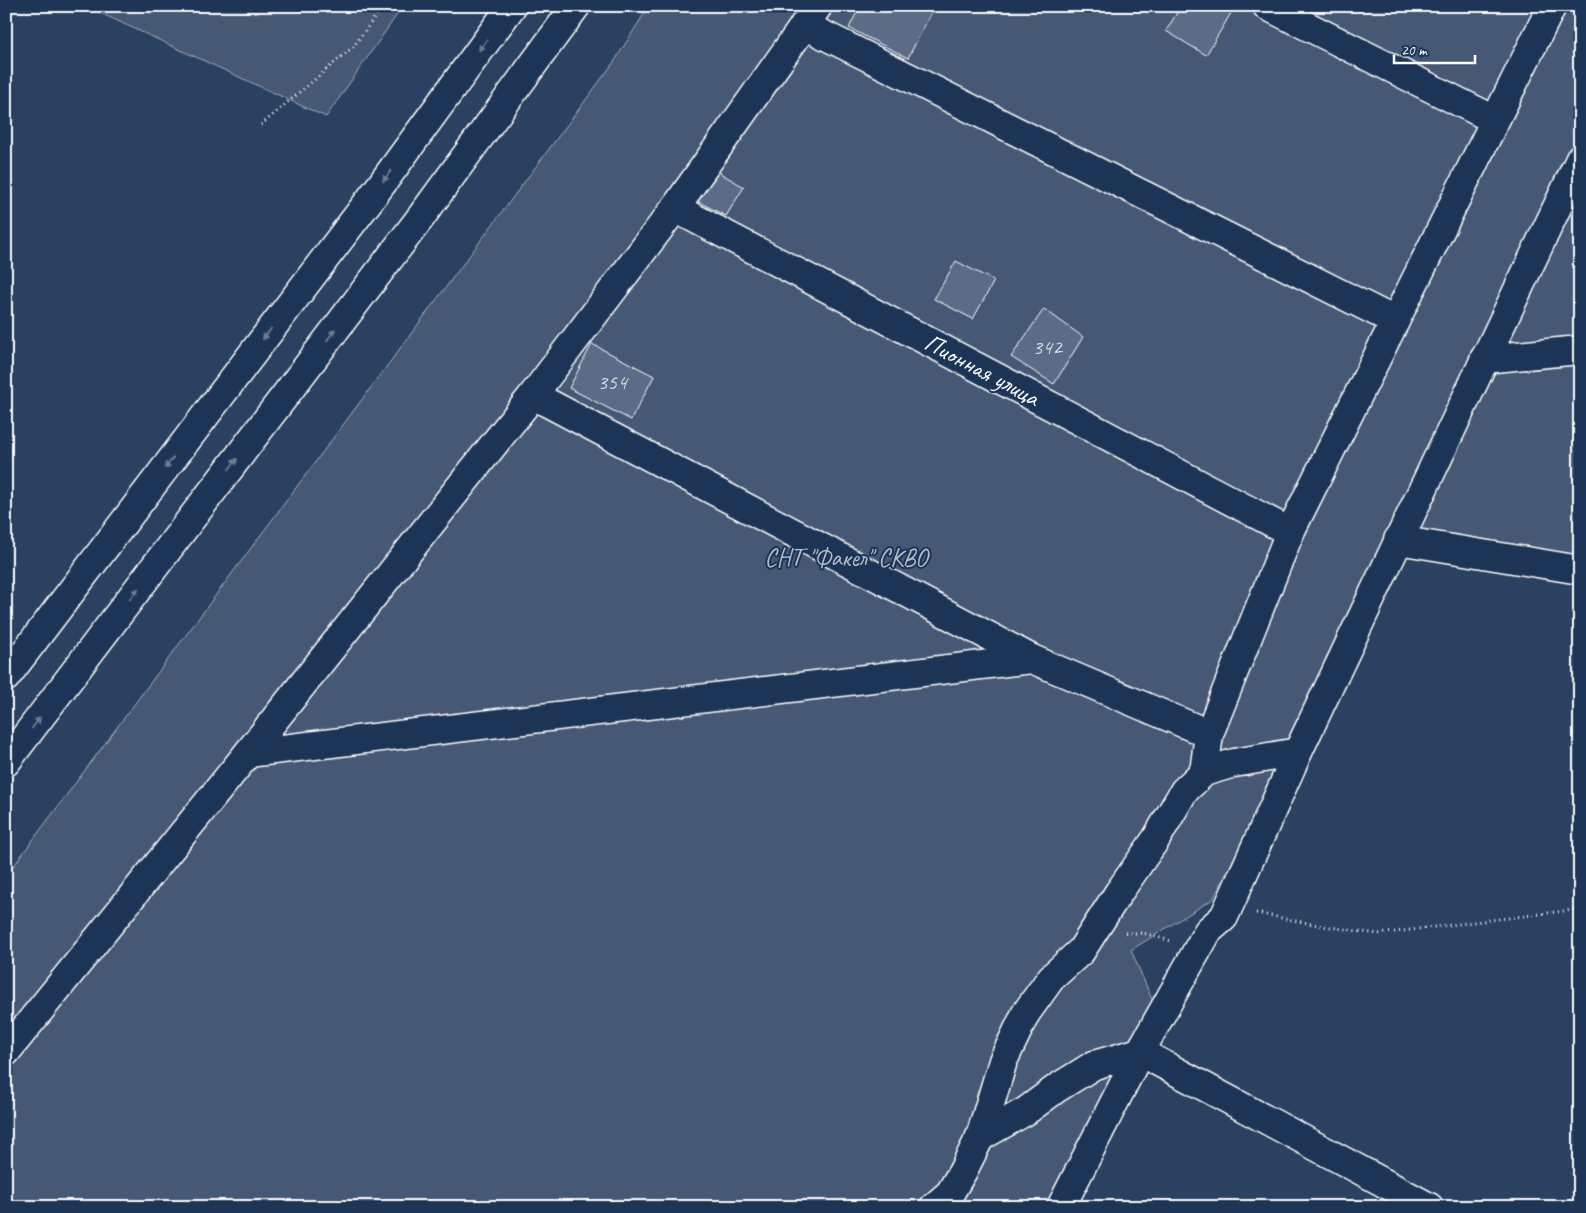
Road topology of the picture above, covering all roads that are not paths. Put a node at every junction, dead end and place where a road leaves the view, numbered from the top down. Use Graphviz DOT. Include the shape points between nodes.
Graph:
graph roads {
  1 [pos="512,6"];
  2 [pos="576,6"];
  3 [pos="1267,6"];
  4 [pos="1552,6"];
  5 [pos="811,16"];
  6 [pos="1495,120"];
  7 [pos="1580,159"];
  8 [pos="675,208"];
  9 [pos="1395,321"];
  10 [pos="1580,350"];
  11 [pos="1484,359"];
  12 [pos="533,395"];
  13 [pos="1290,532"];
  14 [pos="1398,540"];
  15 [pos="1580,570"];
  16 [pos="1032,659"];
  17 [pos="6,677"];
  18 [pos="1209,734"];
  19 [pos="1298,752"];
  20 [pos="248,753"];
  21 [pos="6,762"];
  22 [pos="1204,772"];
  23 [pos="6,1052"];
  24 [pos="1140,1052"];
  25 [pos="980,1137"];
  26 [pos="934,1207"];
  27 [pos="1061,1207"];
  28 [pos="1429,1207"];
  1 -- 17 [label="main road, one-way" via="381,185"];
  21 -- 2 [label="main road, one-way" via="421,217"];
  3 -- 6 [label="main road"];
  4 -- 6 [label="main road"];
  5 -- 8 [label="main road"];
  5 -- 9 [label="main road"];
  6 -- 9 [label="main road"];
  7 -- 11 [label="main road"];
  8 -- 12 [label="main road"];
  8 -- 13 [label="main road, Пионная улица"];
  9 -- 13 [label="main road"];
  10 -- 11 [label="main road"];
  11 -- 14 [label="main road"];
  12 -- 16 [label="main road"];
  12 -- 20 [label="main road"];
  13 -- 18 [label="main road"];
  14 -- 15 [label="main road"];
  14 -- 19 [label="main road"];
  16 -- 18 [label="main road"];
  16 -- 20 [label="main road"];
  18 -- 22 [label="main road"];
  19 -- 22 [label="main road" via="1234,763"];
  19 -- 24 [label="main road" via="1224,917 1208,931"];
  20 -- 23 [label="main road"];
  22 -- 25 [label="main road" via="1184,791 1081,951 1051,978 1026,1013 1003,1061"];
  24 -- 25 [label="main road" via="1094,1065 1026,1111"];
  24 -- 27 [label="main road"];
  24 -- 28 [label="main road"];
  25 -- 26 [label="main road" via="950,1193"];
}
